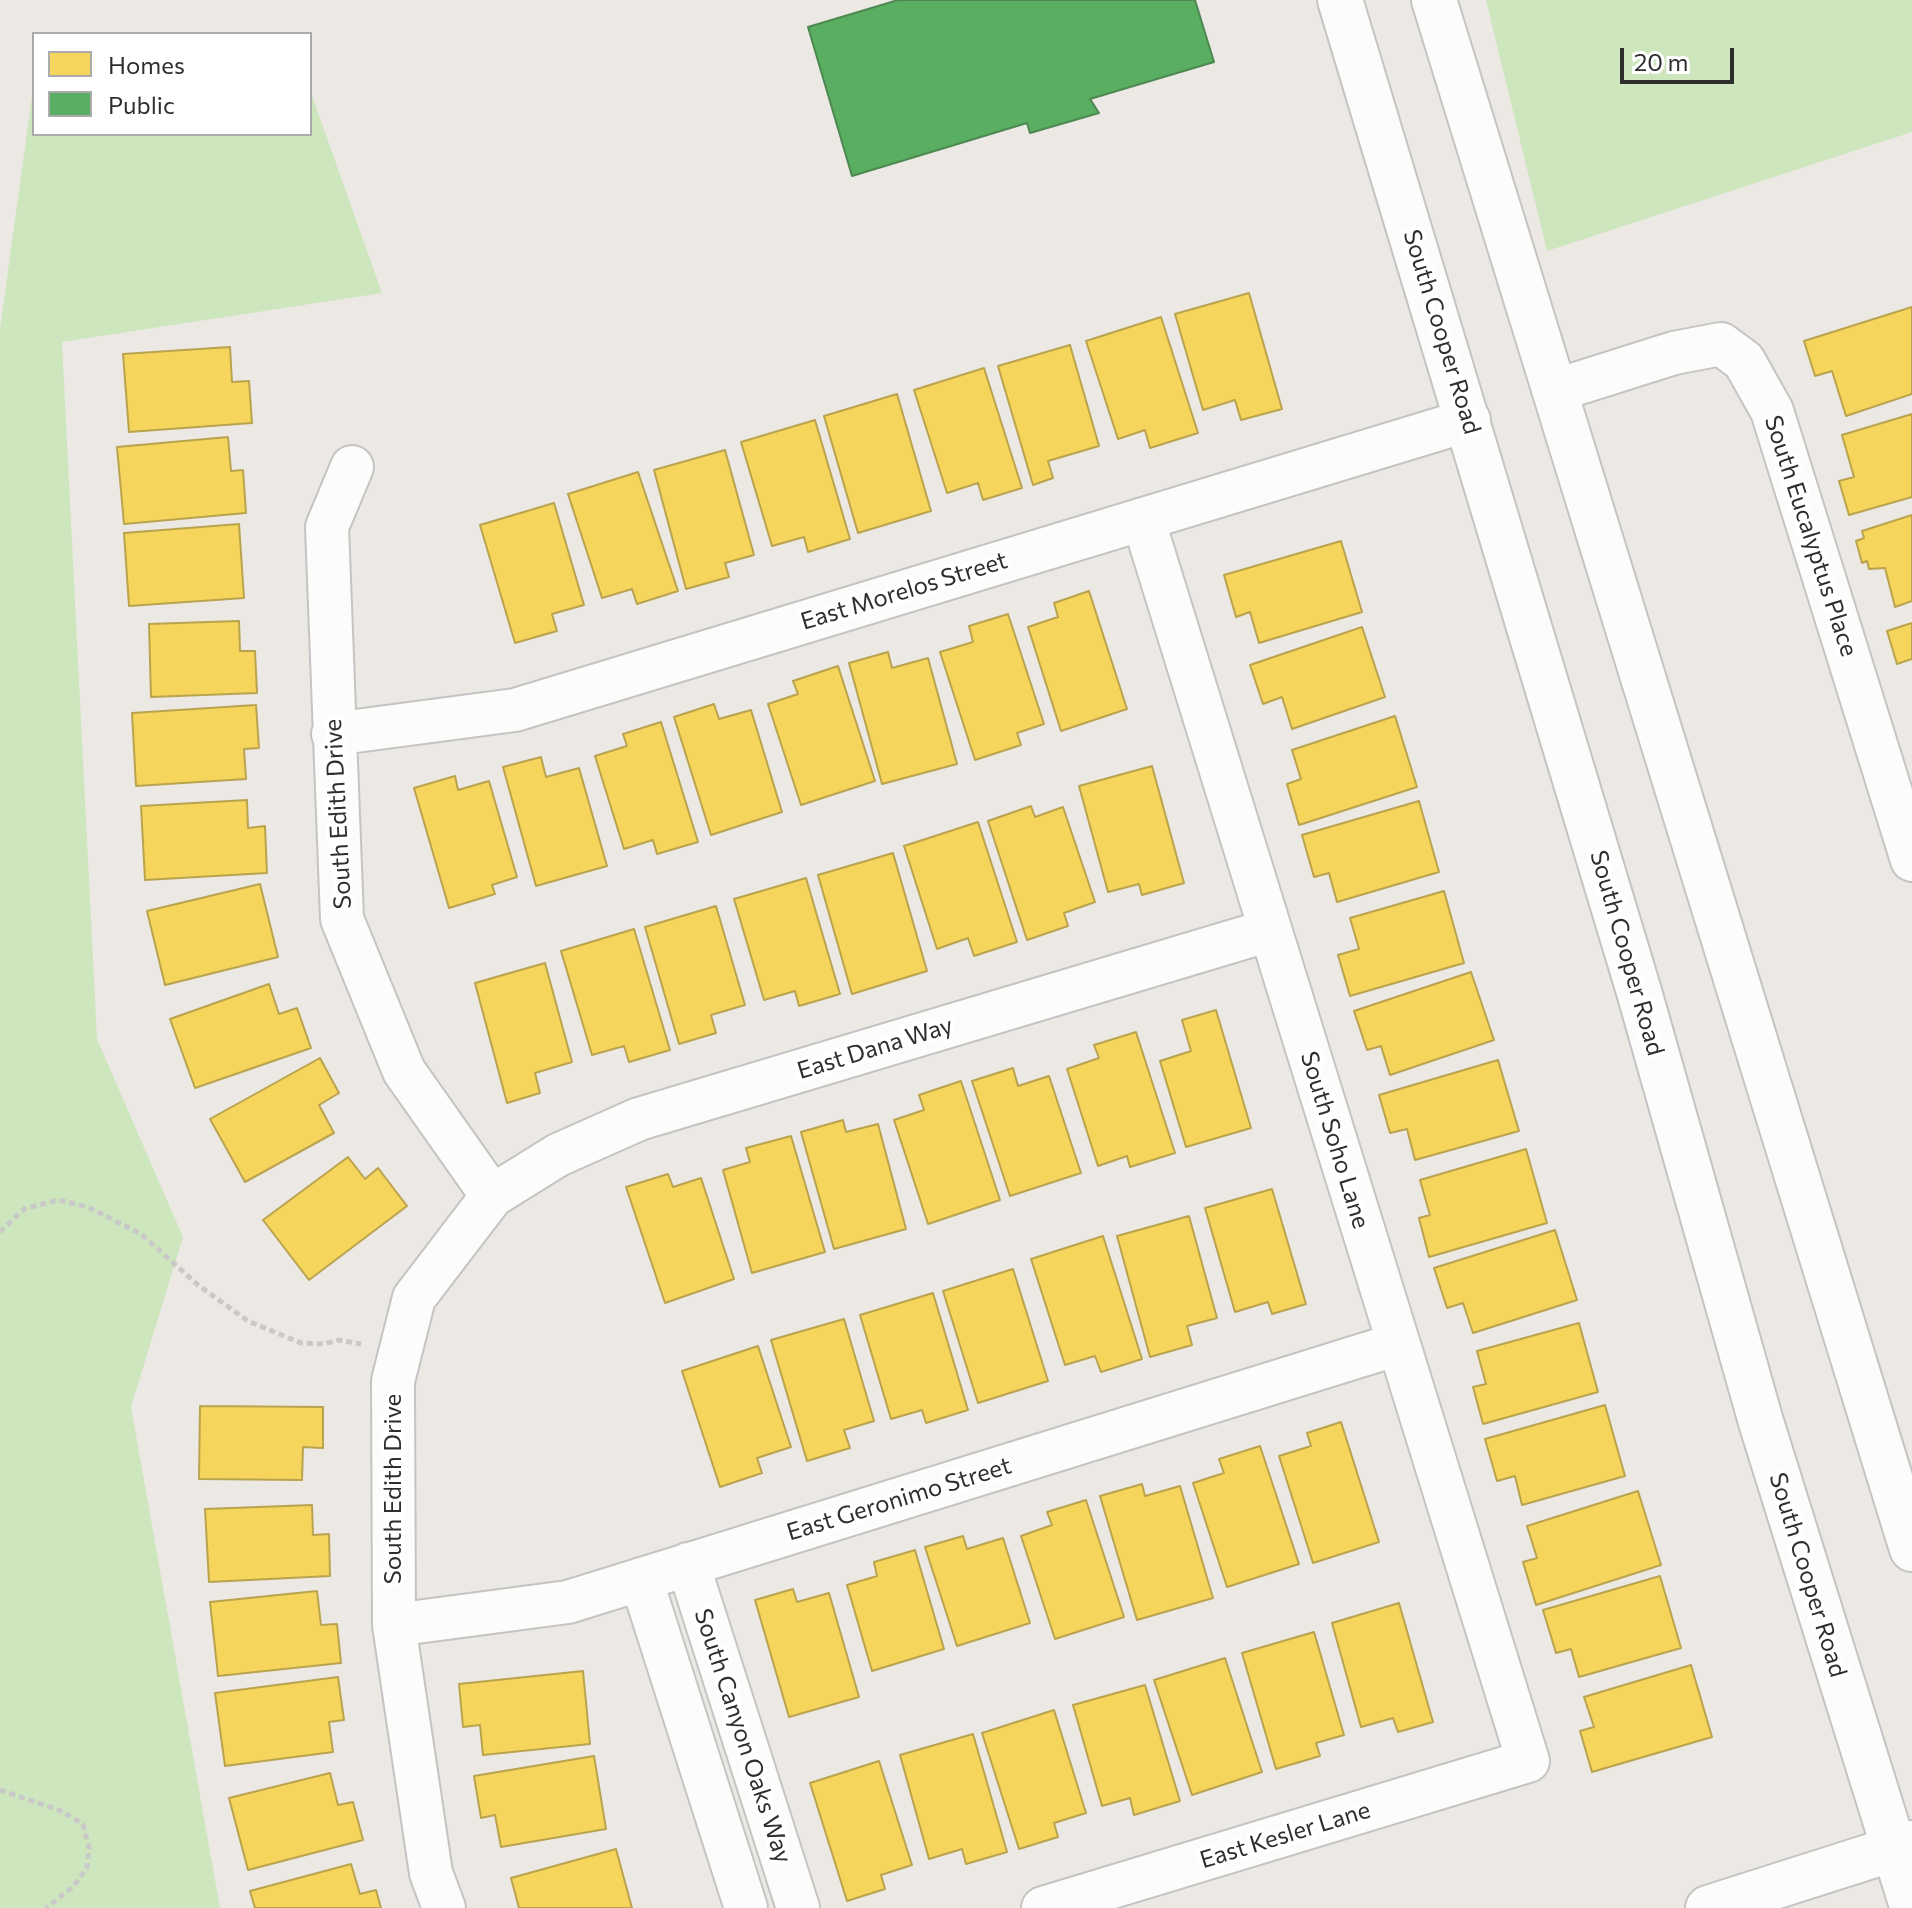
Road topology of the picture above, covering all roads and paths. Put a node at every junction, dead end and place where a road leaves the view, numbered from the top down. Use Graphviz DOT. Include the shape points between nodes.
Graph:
graph roads {
  1 [pos="1340,0"];
  2 [pos="1434,0"];
  3 [pos="1557,390"];
  4 [pos="1469,420"];
  5 [pos="352,467"];
  6 [pos="1143,519"];
  7 [pos="333,734"];
  8 [pos="1912,860"];
  9 [pos="1270,930"];
  10 [pos="492,1196"];
  11 [pos="0,1232"];
  12 [pos="1398,1344"];
  13 [pos="399,1358"];
  14 [pos="1912,1549"];
  15 [pos="688,1564"];
  16 [pos="641,1579"];
  17 [pos="394,1625"];
  18 [pos="1528,1761"];
  19 [pos="0,1790"];
  20 [pos="1903,1846"];
  21 [pos="1912,1906"];
  22 [pos="46,1908"];
  23 [pos="444,1908"];
  24 [pos="746,1908"];
  25 [pos="798,1908"];
  26 [pos="1043,1908"];
  27 [pos="1708,1908"];
  1 -- 4 [label="main road, South Cooper Road"];
  2 -- 3 [label="main road"];
  3 -- 8 [label="street, South Eucalyptus Place" via="1674,353 1721,344 1744,361 1772,411"];
  3 -- 14 [label="main road"];
  4 -- 6 [label="street, East Morelos Street"];
  4 -- 20 [label="main road, South Cooper Road" via="1761,1422"];
  5 -- 7 [label="street, South Edith Drive" via="327,527"];
  6 -- 7 [label="street, East Morelos Street" via="515,710"];
  6 -- 9 [label="street, South Soho Lane"];
  7 -- 10 [label="street, South Edith Drive" via="342,919 404,1071"];
  9 -- 10 [label="street, East Dana Way" via="639,1119 558,1155"];
  9 -- 12 [label="street, South Soho Lane"];
  10 -- 13 [label="street, South Edith Drive" via="414,1298"];
  11 -- 13 [label="path" via="24,1209 59,1200 88,1207 141,1234 248,1321 301,1343 352,1342"];
  12 -- 15 [label="street, East Geronimo Street"];
  12 -- 18 [label="street, South Soho Lane"];
  13 -- 17 [label="street, South Edith Drive" via="393,1381"];
  15 -- 16 [label="street, East Geronimo Street"];
  15 -- 25 [label="street, South Canyon Oaks Way"];
  16 -- 17 [label="street, East Geronimo Street" via="568,1602"];
  16 -- 24 [label="street, South Canyon Oaks Way"];
  17 -- 23 [label="street, South Edith Drive" via="431,1873"];
  18 -- 26 [label="street, East Kesler Lane"];
  19 -- 22 [label="path" via="83,1824 87,1868"];
  20 -- 21 [label="main road, South Cooper Road"];
  20 -- 27 [label="main road"];
}
